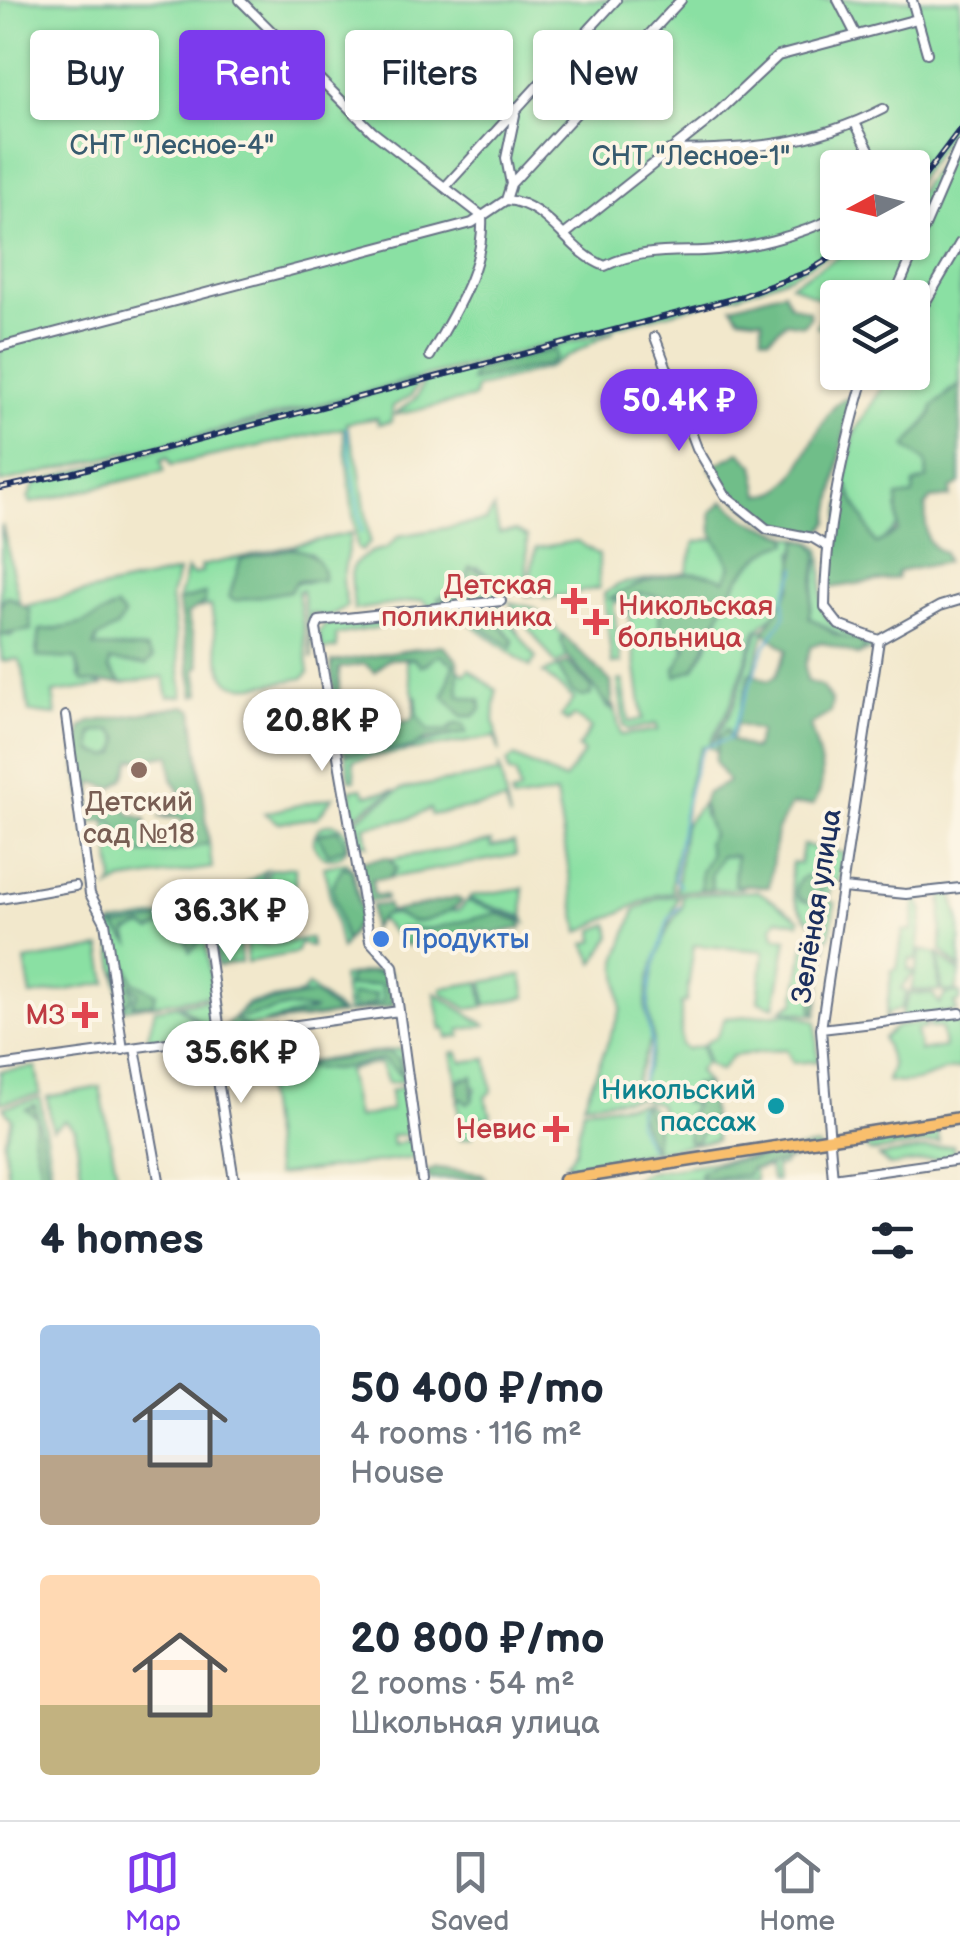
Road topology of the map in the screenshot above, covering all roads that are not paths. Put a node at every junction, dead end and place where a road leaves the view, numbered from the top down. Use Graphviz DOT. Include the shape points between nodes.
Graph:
graph roads {
  1 [pos="240,0"];
  2 [pos="616,0"];
  3 [pos="680,0"];
  4 [pos="838,0"];
  5 [pos="912,0"];
  6 [pos="916,19"];
  7 [pos="856,35"];
  8 [pos="927,53"];
  9 [pos="519,106"];
  10 [pos="883,109"];
  11 [pos="855,123"];
  12 [pos="960,146"];
  13 [pos="670,150"];
  14 [pos="869,150"];
  15 [pos="510,184"];
  16 [pos="446,186"];
  17 [pos="506,200"];
  18 [pos="482,216"];
  19 [pos="820,223"];
  20 [pos="564,235"];
  21 [pos="960,243"];
  22 [pos="902,280"];
  23 [pos="930,294"];
  24 [pos="655,337"];
  25 [pos="0,347"];
  26 [pos="430,356"];
  27 [pos="860,390"];
  28 [pos="828,547"];
  29 [pos="960,600"];
  30 [pos="501,601"];
  31 [pos="879,640"];
  32 [pos="66,716"];
  33 [pos="75,886"];
  34 [pos="843,888"];
  35 [pos="960,888"];
  36 [pos="0,899"];
  37 [pos="204,909"];
  38 [pos="399,1012"];
  39 [pos="960,1013"];
  40 [pos="821,1029"];
  41 [pos="211,1037"];
  42 [pos="135,1048"];
  43 [pos="123,1050"];
  44 [pos="0,1066"];
  45 [pos="960,1118"];
  46 [pos="827,1137"];
  47 [pos="960,1160"];
  48 [pos="899,1169"];
  49 [pos="614,1176"];
  50 [pos="833,1179"];
  51 [pos="159,1180"];
  52 [pos="234,1180"];
  53 [pos="422,1180"];
  54 [pos="564,1180"];
  55 [pos="900,1180"];
  1 -- 16 [label="street" via="373,132"];
  2 -- 9 [label="street"];
  3 -- 15 [label="street"];
  4 -- 7 [label="street"];
  5 -- 6 [label="street"];
  6 -- 7 [label="street"];
  6 -- 8 [label="street"];
  7 -- 13 [label="street" via="778,56"];
  9 -- 15 [label="street" via="506,158"];
  9 -- 16 [label="street"];
  10 -- 11 [label="street"];
  11 -- 13 [label="street" via="786,145"];
  11 -- 14 [label="street"];
  12 -- 22 [label="street"];
  13 -- 20 [label="street"];
  15 -- 17 [label="street"];
  16 -- 18 [label="street"];
  17 -- 18 [label="street"];
  17 -- 20 [label="street" via="525,202"];
  18 -- 25 [label="street" via="315,267"];
  18 -- 26 [label="street" via="478,258"];
  19 -- 20 [label="street" via="773,240 628,255 605,266 587,260"];
  21 -- 23 [label="street"];
  24 -- 28 [label="street" via="697,448 725,495 767,528"];
  27 -- 28 [label="street"];
  28 -- 31 [label="street" via="830,618"];
  29 -- 31 [label="street"];
  30 -- 38 [label="street" via="319,621 316,635 370,941 393,966"];
  31 -- 34 [label="street, Зелёная улица"];
  32 -- 43 [label="street" via="90,894 105,922"];
  33 -- 36 [label="street"];
  34 -- 35 [label="street" via="906,894"];
  34 -- 40 [label="street, Зелёная улица"];
  37 -- 41 [label="street" via="219,1025"];
  38 -- 41 [label="street"];
  38 -- 53 [label="street"];
  39 -- 40 [label="street"];
  40 -- 46 [label="street, Зелёная улица"];
  41 -- 42 [label="street"];
  41 -- 52 [label="street"];
  42 -- 43 [label="street"];
  42 -- 51 [label="street"];
  43 -- 44 [label="street"];
  45 -- 46 [label="main road"];
  46 -- 49 [label="main road"];
  46 -- 50 [label="street, Зелёная улица"];
  47 -- 48 [label="street"];
  48 -- 50 [label="street"];
  48 -- 55 [label="street"];
  49 -- 54 [label="main road"];
}
